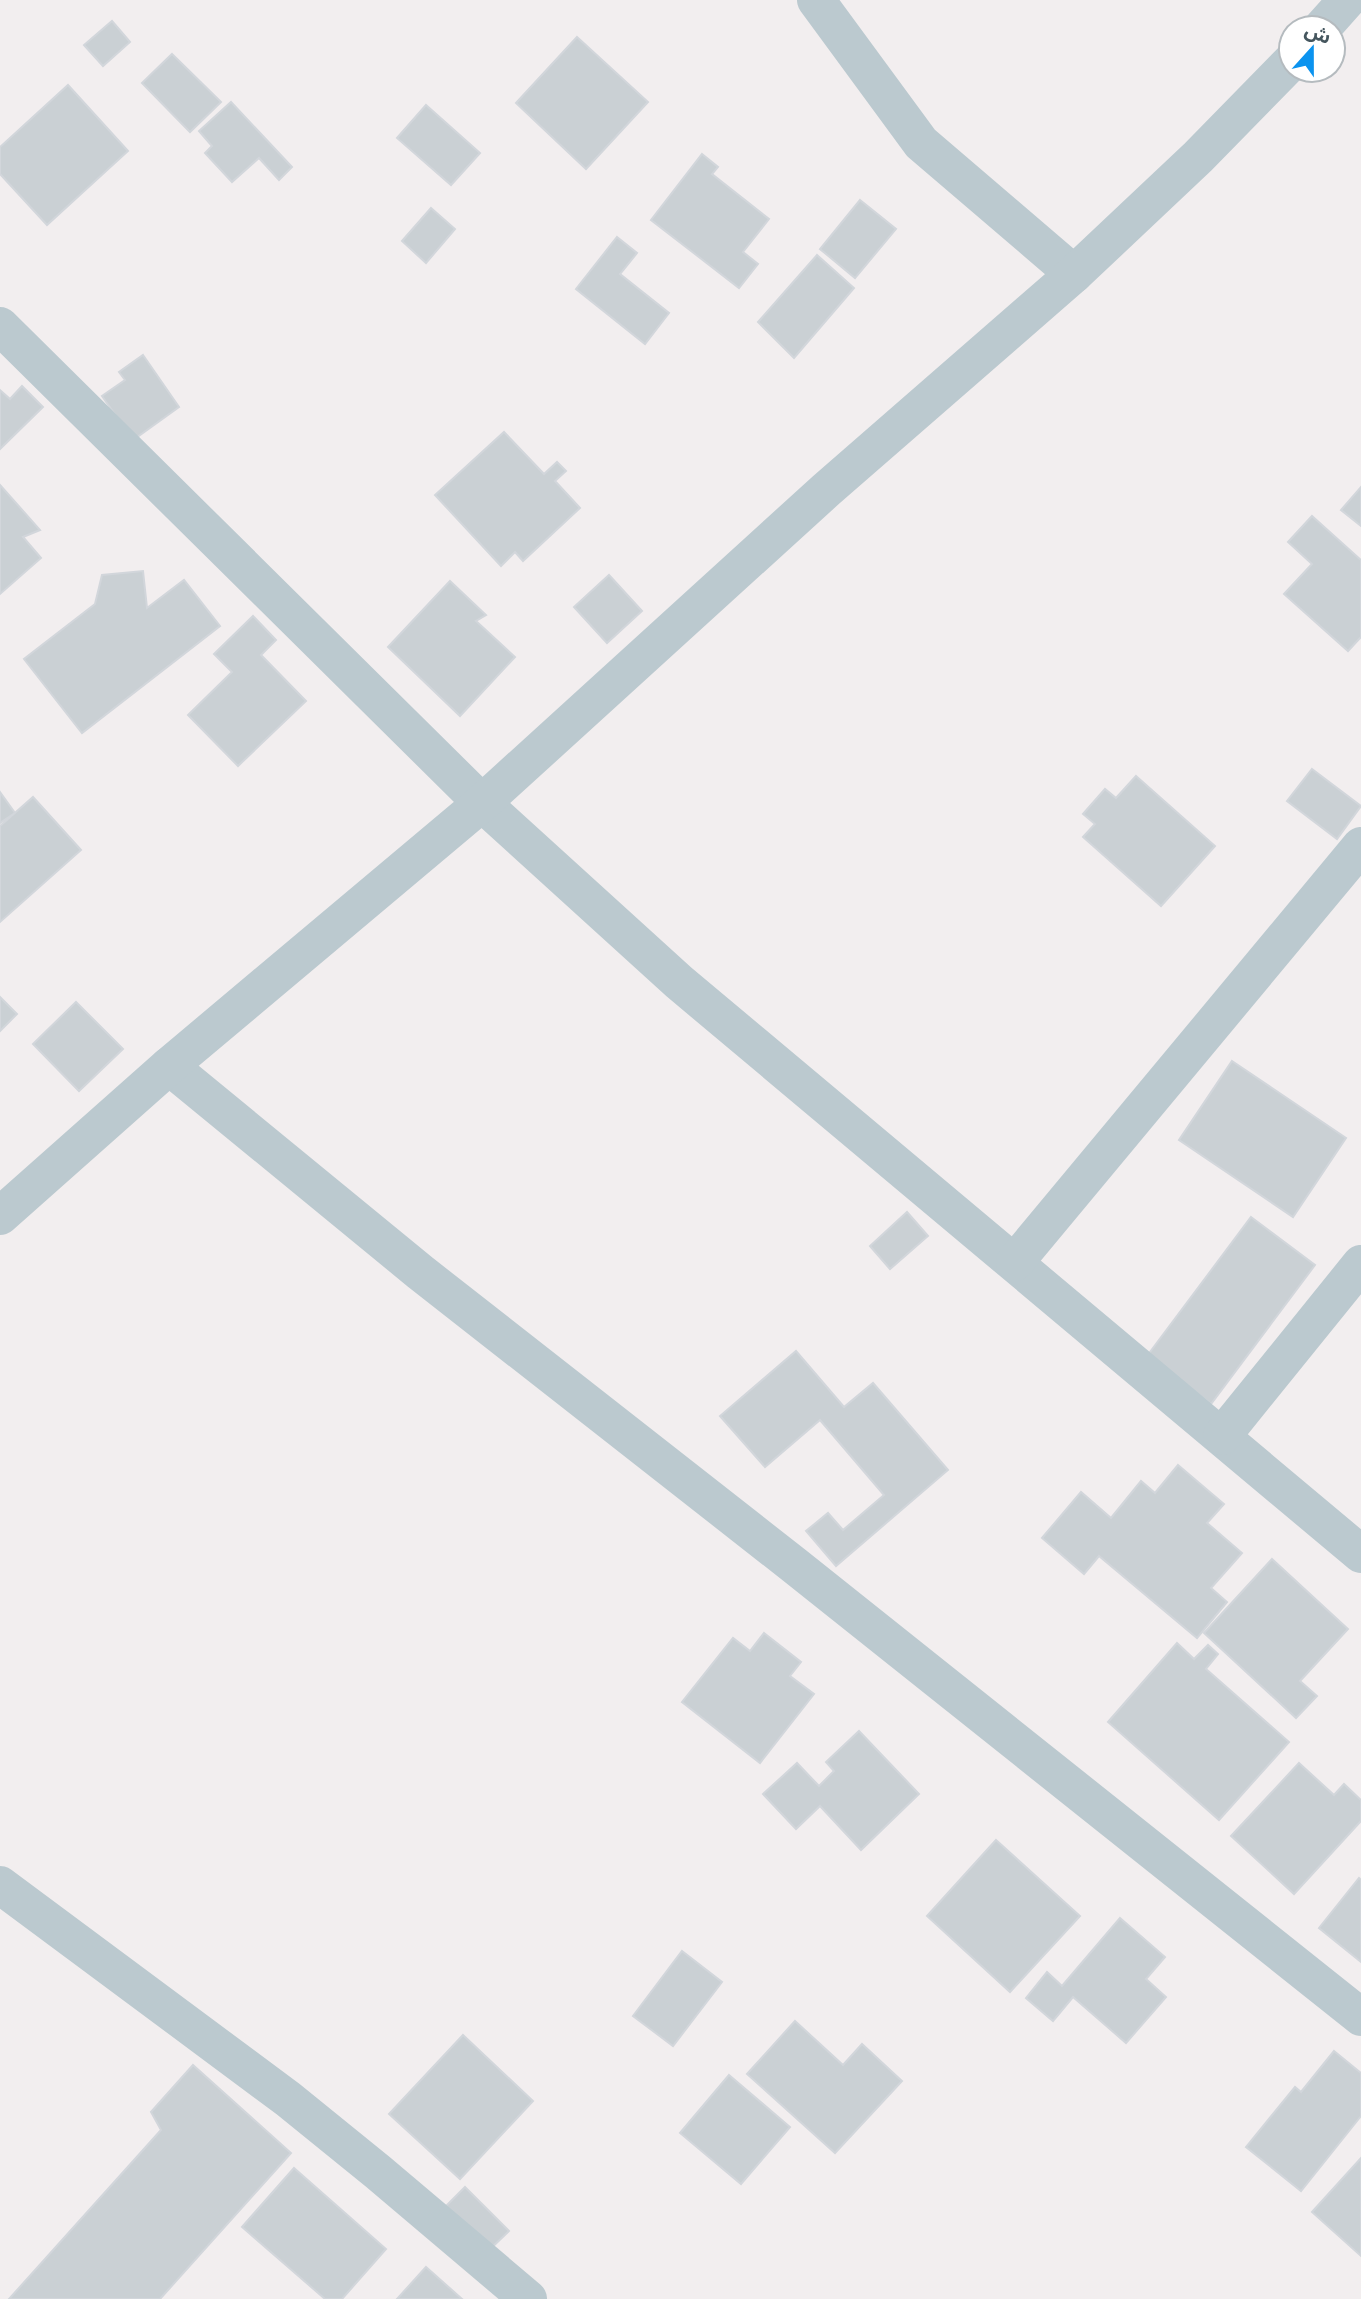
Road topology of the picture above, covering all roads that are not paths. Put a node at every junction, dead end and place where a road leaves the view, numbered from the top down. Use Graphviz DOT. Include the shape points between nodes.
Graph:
graph roads {
  1 [pos="816,0"];
  2 [pos="1347,0"];
  3 [pos="1334,14"];
  4 [pos="1277,76"];
  5 [pos="1074,274"];
  6 [pos="0,326"];
  7 [pos="482,803"];
  8 [pos="1361,846"];
  9 [pos="169,1066"];
  10 [pos="0,1216"];
  11 [pos="1015,1262"];
  12 [pos="1361,1264"];
  13 [pos="1222,1436"];
  14 [pos="1361,1554"];
  15 [pos="0,1885"];
  16 [pos="1361,2017"];
  17 [pos="528,2299"];
  1 -- 5 [label="street" via="921,143"];
  2 -- 3 [label="street"];
  4 -- 5 [label="street"];
  5 -- 7 [label="street" via="826,490"];
  6 -- 7 [label="street"];
  7 -- 9 [label="street"];
  7 -- 11 [label="street" via="679,982"];
  8 -- 11 [label="street"];
  9 -- 10 [label="street"];
  9 -- 16 [label="street" via="420,1272"];
  11 -- 13 [label="street"];
  12 -- 13 [label="street"];
  13 -- 14 [label="street"];
  15 -- 17 [label="street" via="288,2099"];
}
